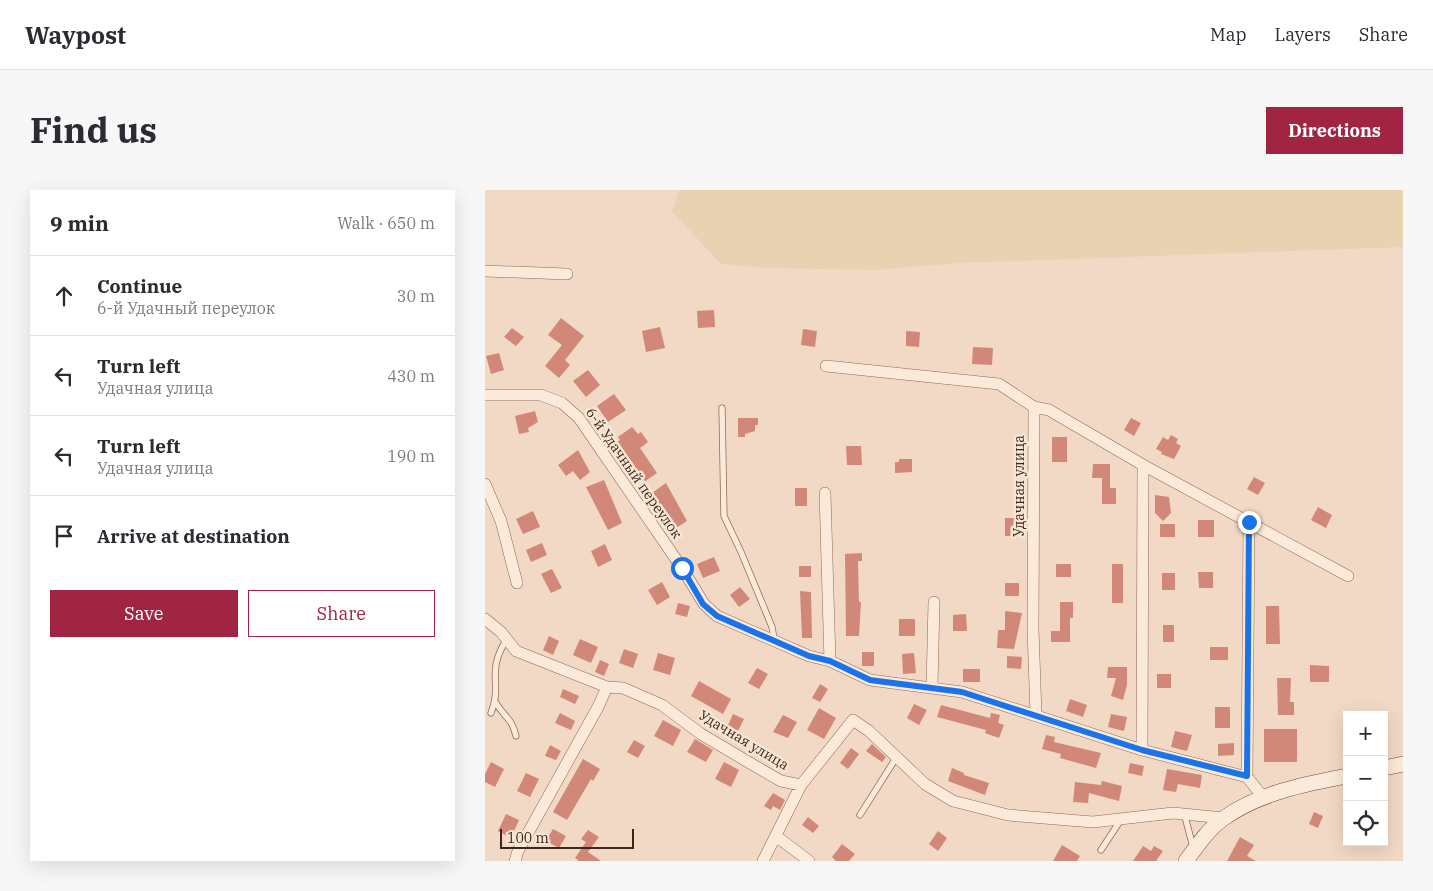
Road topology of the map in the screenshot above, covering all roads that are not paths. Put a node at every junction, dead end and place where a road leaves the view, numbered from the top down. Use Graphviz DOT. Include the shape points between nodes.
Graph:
graph roads {
  1 [pos="485,271"];
  2 [pos="567,274"];
  3 [pos="826,366"];
  4 [pos="485,395"];
  5 [pos="1034,407"];
  6 [pos="722,408"];
  7 [pos="1143,466"];
  8 [pos="485,484"];
  9 [pos="825,492"];
  10 [pos="1249,522"];
  11 [pos="1348,576"];
  12 [pos="517,583"];
  13 [pos="933,602"];
  14 [pos="485,619"];
  15 [pos="507,639"];
  16 [pos="775,640"];
  17 [pos="830,661"];
  18 [pos="607,687"];
  19 [pos="932,687"];
  20 [pos="495,702"];
  21 [pos="491,713"];
  22 [pos="1036,716"];
  23 [pos="516,736"];
  24 [pos="1142,750"];
  25 [pos="896,758"];
  26 [pos="1403,764"];
  27 [pos="1388,767"];
  28 [pos="1247,776"];
  29 [pos="1343,777"];
  30 [pos="801,785"];
  31 [pos="1263,797"];
  32 [pos="1184,813"];
  33 [pos="860,815"];
  34 [pos="1122,818"];
  35 [pos="1224,818"];
  36 [pos="776,836"];
  37 [pos="1101,850"];
  38 [pos="1190,856"];
  39 [pos="515,861"];
  40 [pos="763,861"];
  41 [pos="809,861"];
  1 -- 2 [label="street"];
  3 -- 5 [label="street" via="999,384"];
  4 -- 16 [label="street, 6-й Удачный переулок" via="541,395 562,403 579,418 703,604 717,616"];
  5 -- 7 [label="street" via="1049,410"];
  5 -- 22 [label="street, Удачная улица"];
  6 -- 16 [label="lane" via="724,516"];
  7 -- 10 [label="street"];
  7 -- 24 [label="street"];
  8 -- 12 [label="street" via="501,521"];
  9 -- 17 [label="street"];
  10 -- 11 [label="street"];
  10 -- 28 [label="street"];
  13 -- 19 [label="street"];
  14 -- 15 [label="street, Удачная улица"];
  15 -- 18 [label="street, Удачная улица" via="516,650"];
  15 -- 20 [label="lane" via="497,652 493,667"];
  16 -- 17 [label="street" via="809,656"];
  17 -- 19 [label="street" via="870,680"];
  18 -- 30 [label="street, Удачная улица" via="623,688 662,705 701,734 781,781"];
  18 -- 39 [label="street"];
  19 -- 22 [label="street" via="962,692"];
  20 -- 21 [label="lane"];
  20 -- 23 [label="lane" via="513,723"];
  22 -- 24 [label="street"];
  24 -- 28 [label="street"];
  25 -- 30 [label="street" via="869,730 853,720"];
  25 -- 33 [label="lane"];
  25 -- 34 [label="street" via="925,784 953,802 1009,815 1093,822"];
  26 -- 27 [label="street"];
  28 -- 31 [label="street"];
  29 -- 31 [label="street"];
  30 -- 36 [label="street"];
  31 -- 35 [label="street"];
  32 -- 34 [label="street"];
  32 -- 35 [label="street"];
  32 -- 38 [label="lane"];
  34 -- 37 [label="lane"];
  35 -- 38 [label="street" via="1204,836"];
  36 -- 40 [label="street"];
  36 -- 41 [label="street"];
}
